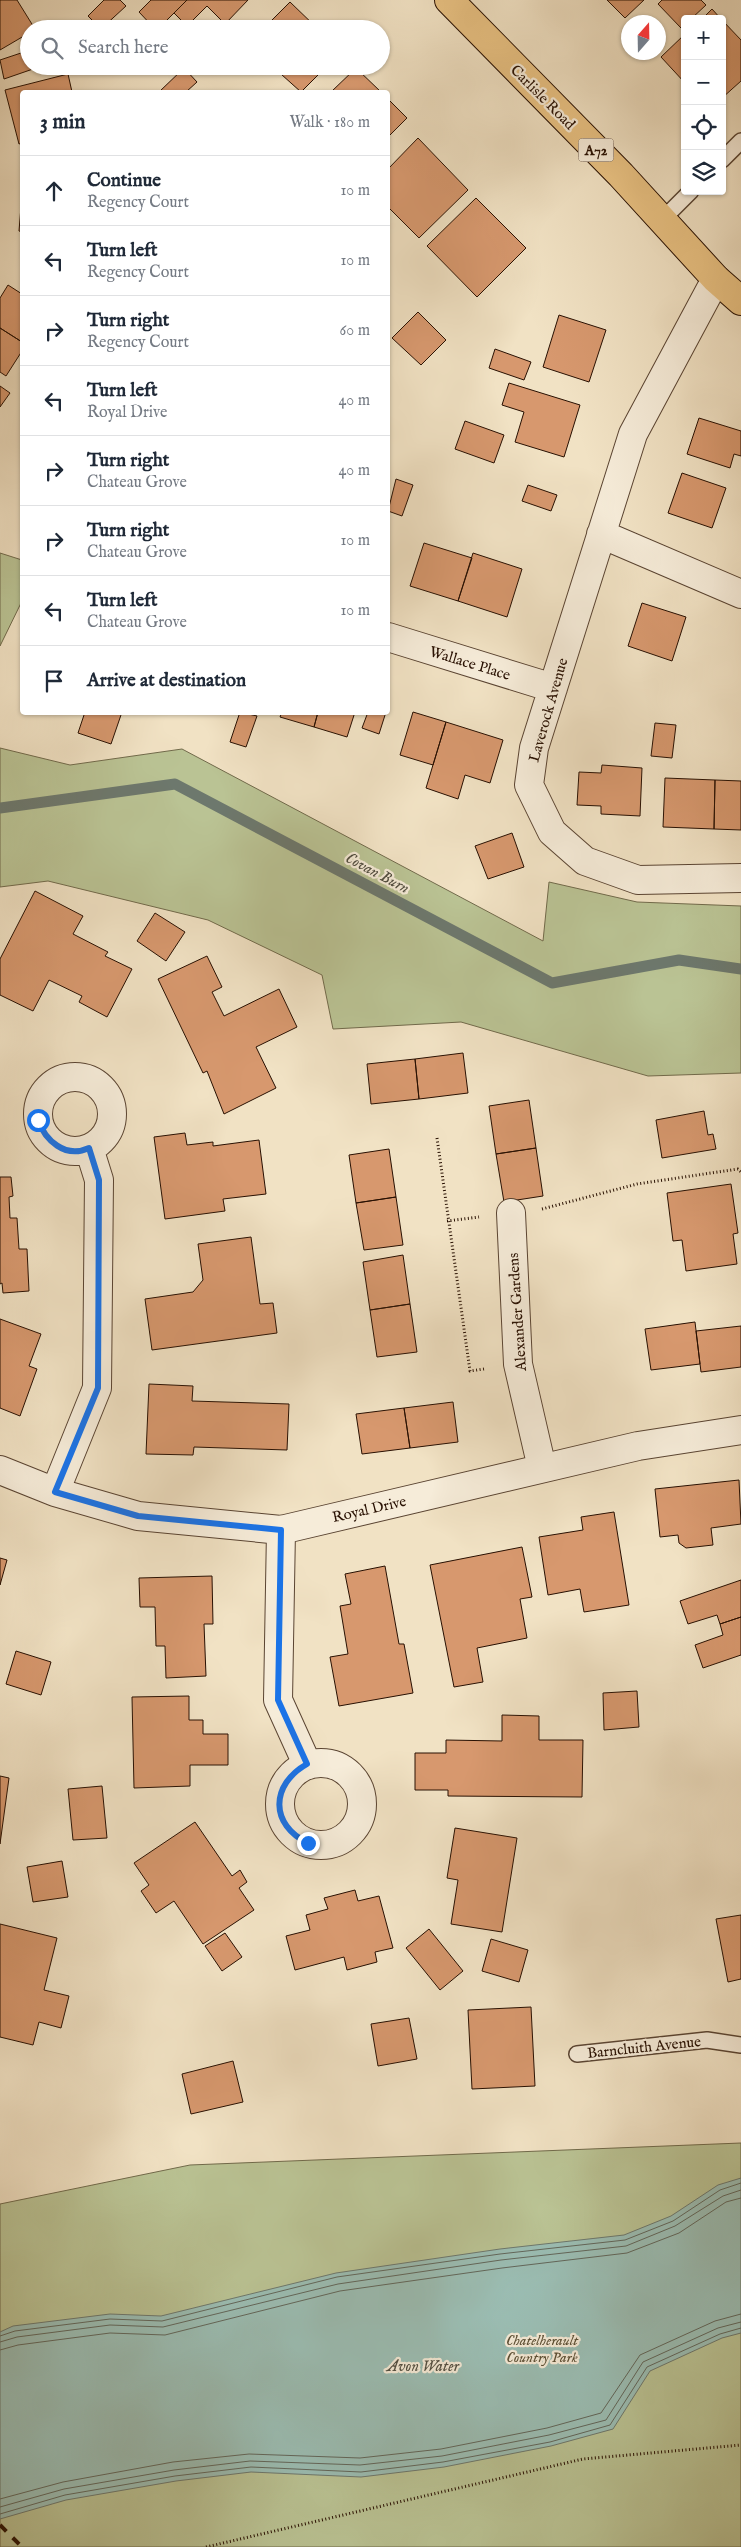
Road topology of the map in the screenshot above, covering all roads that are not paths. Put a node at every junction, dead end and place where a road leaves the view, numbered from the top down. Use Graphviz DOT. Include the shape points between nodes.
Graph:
graph roads {
  1 [pos="448,0"];
  2 [pos="741,141"];
  3 [pos="726,156"];
  4 [pos="686,195"];
  5 [pos="662,220"];
  6 [pos="716,279"];
  7 [pos="741,301"];
  8 [pos="600,534"];
  9 [pos="741,594"];
  10 [pos="390,638"];
  11 [pos="553,688"];
  12 [pos="741,878"];
  13 [pos="89,1148"];
  14 [pos="511,1213"];
  15 [pos="741,1430"];
  16 [pos="542,1468"];
  17 [pos="0,1470"];
  18 [pos="55,1492"];
  19 [pos="281,1530"];
  20 [pos="307,1764"];
  21 [pos="741,2045"];
  22 [pos="576,2054"];
  1 -- 5 [label="main road, Carlisle Road / A72"];
  2 -- 3 [label="lane"];
  4 -- 5 [label="lane"];
  5 -- 6 [label="main road, Carlisle Road / A72"];
  6 -- 7 [label="main road, Carlisle Road / A72"];
  6 -- 8 [label="street, Laverock Avenue" via="633,434"];
  8 -- 9 [label="street"];
  8 -- 11 [label="street, Laverock Avenue"];
  10 -- 11 [label="street, Wallace Place"];
  11 -- 12 [label="street, Laverock Avenue" via="534,748 529,785 552,832 585,862 638,880"];
  13 -- 18 [label="street" via="99,1180 98,1388"];
  14 -- 16 [label="street, Alexander Gardens" via="518,1364"];
  15 -- 16 [label="street, Royal Drive" via="638,1446"];
  16 -- 19 [label="street, Royal Drive"];
  17 -- 18 [label="street, Royal Drive"];
  18 -- 19 [label="street, Royal Drive" via="138,1516"];
  19 -- 20 [label="street" via="278,1700"];
  21 -- 22 [label="lane, Barncluith Avenue" via="707,2040"];
}
